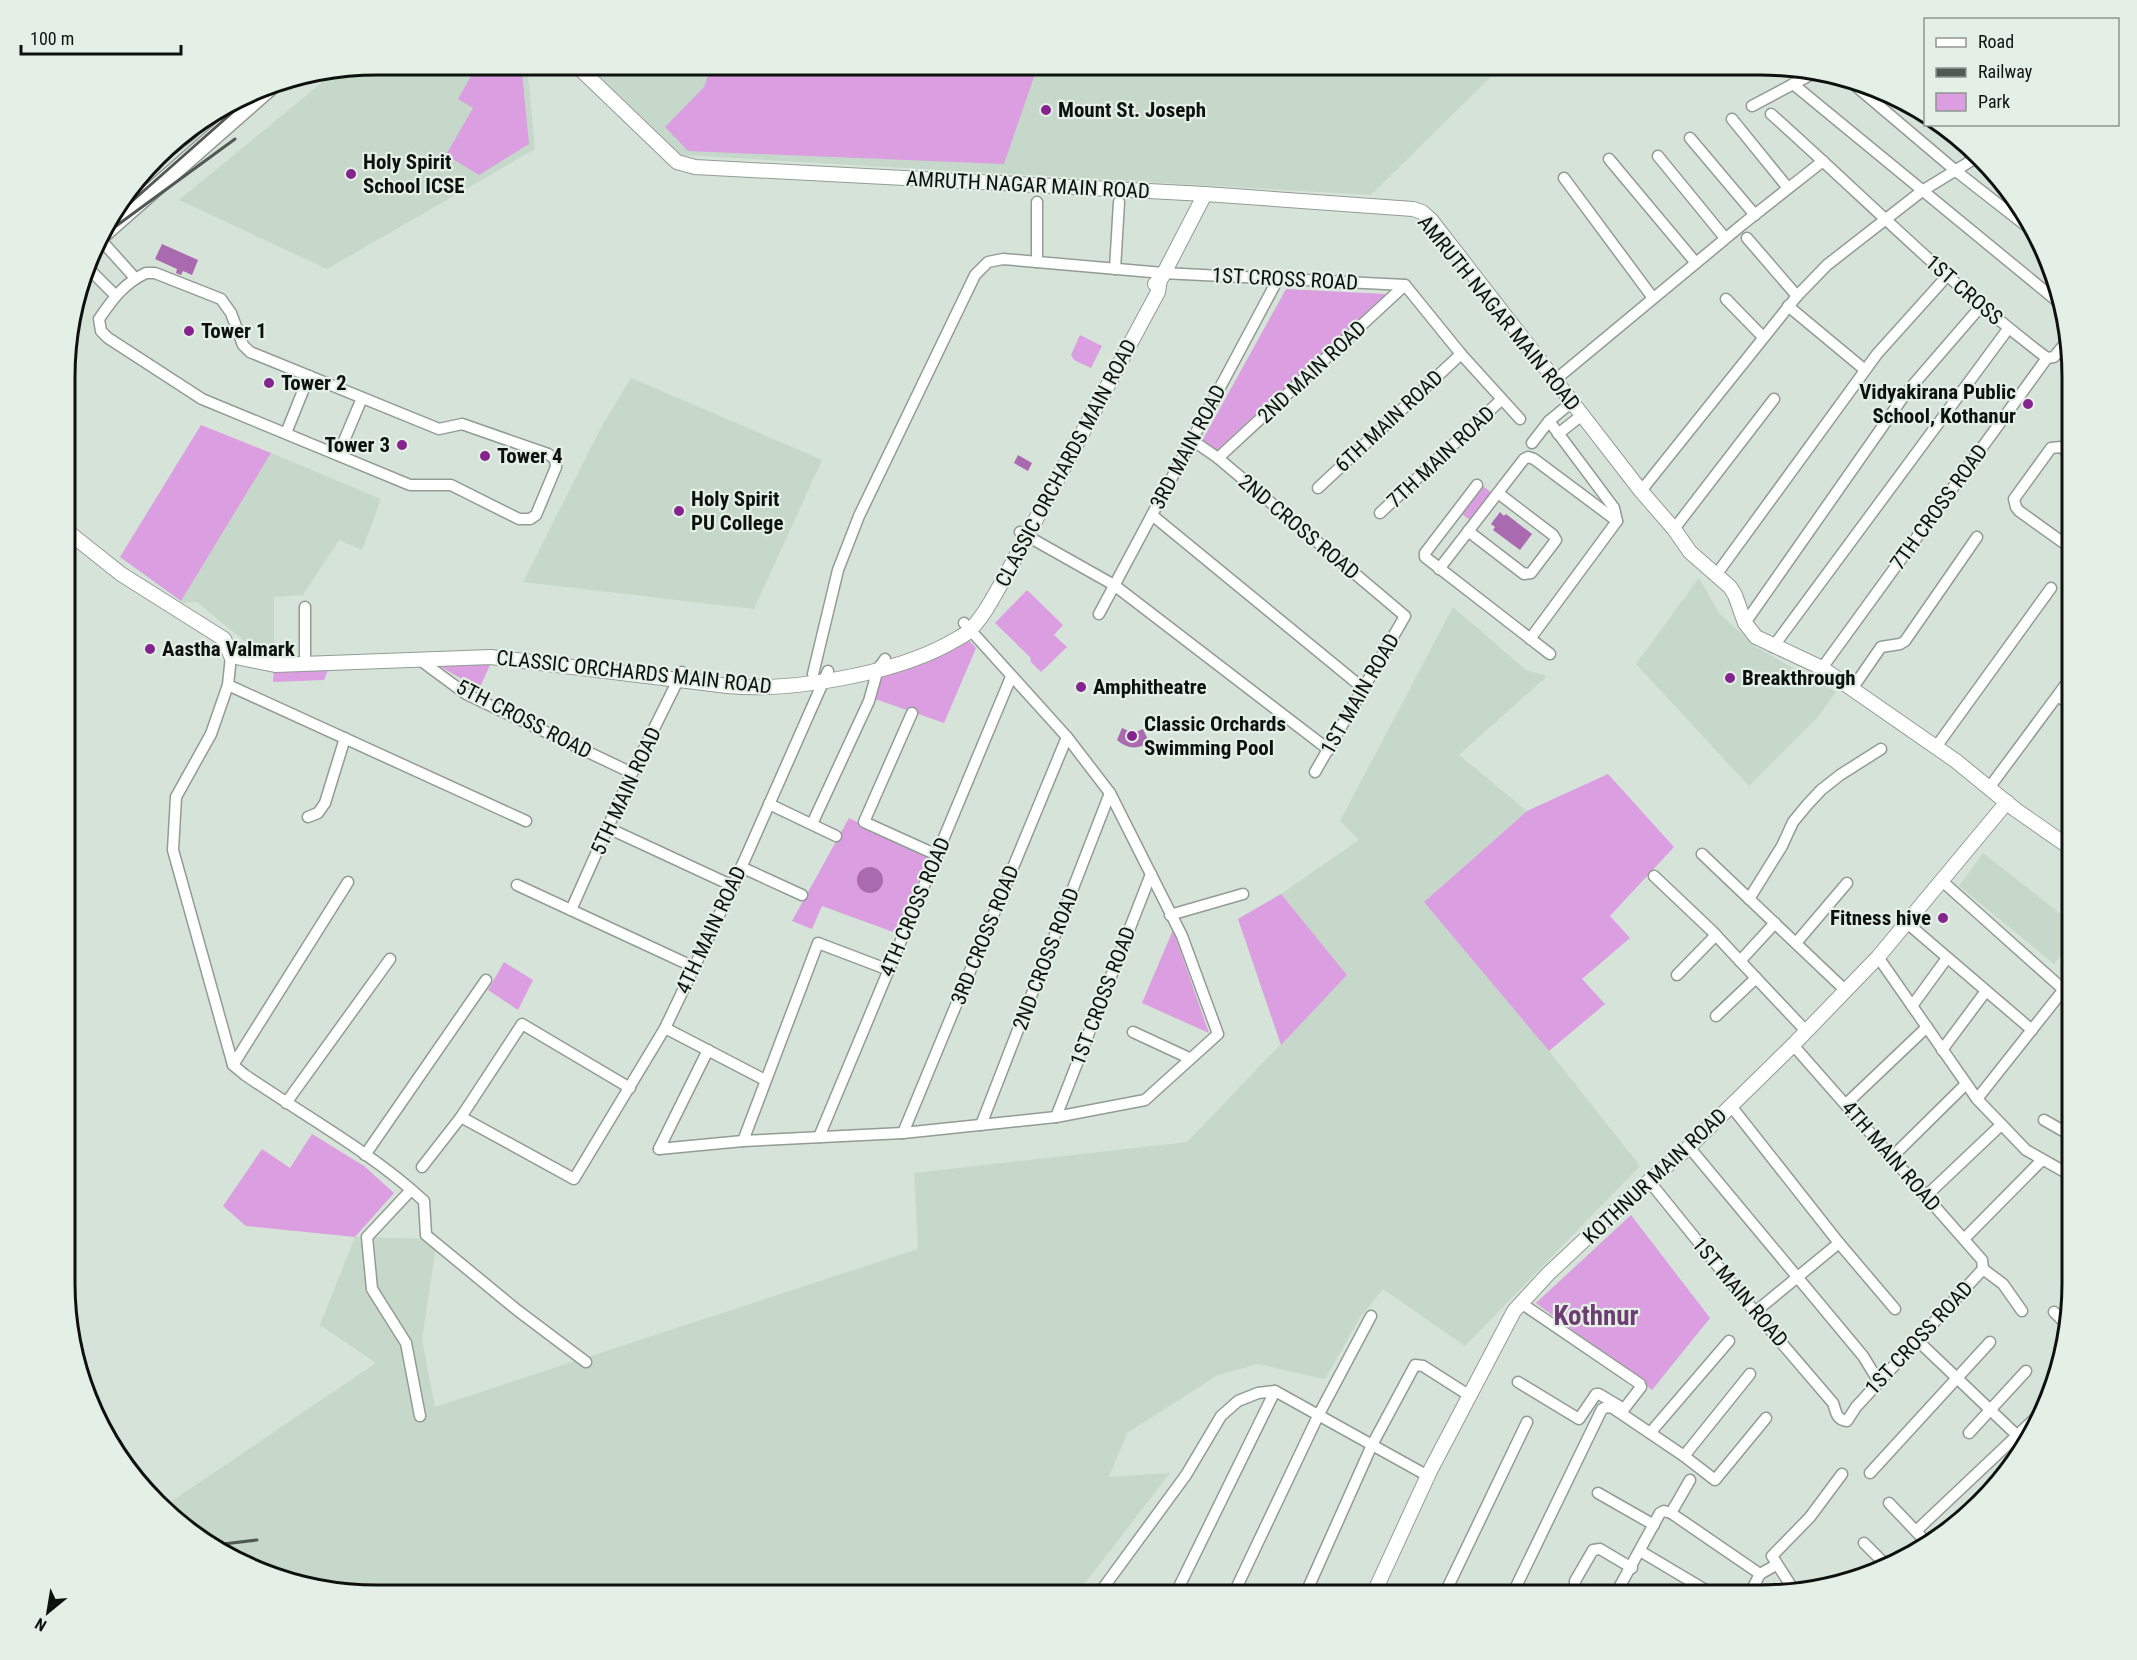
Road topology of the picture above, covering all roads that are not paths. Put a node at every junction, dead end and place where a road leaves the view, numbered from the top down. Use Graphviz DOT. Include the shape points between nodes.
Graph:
graph roads {
  1 [pos="586,75"];
  2 [pos="1803,79"];
  3 [pos="1793,84"];
  4 [pos="1865,94"];
  5 [pos="255,101"];
  6 [pos="1752,106"];
  7 [pos="1771,114"];
  8 [pos="1732,119"];
  9 [pos="1690,138"];
  10 [pos="1658,156"];
  11 [pos="1609,159"];
  12 [pos="1823,161"];
  13 [pos="1972,161"];
  14 [pos="1956,171"];
  15 [pos="1564,178"];
  16 [pos="1788,188"];
  17 [pos="1922,191"];
  18 [pos="1205,194"];
  19 [pos="1037,202"];
  20 [pos="1119,202"];
  21 [pos="1755,215"];
  22 [pos="1884,219"];
  23 [pos="2018,219"];
  24 [pos="117,223"];
  25 [pos="1725,238"];
  26 [pos="1747,238"];
  27 [pos="106,243"];
  28 [pos="988,262"];
  29 [pos="1037,262"];
  30 [pos="1696,263"];
  31 [pos="1115,269"];
  32 [pos="93,273"];
  33 [pos="1948,275"];
  34 [pos="1162,276"];
  35 [pos="135,278"];
  36 [pos="1278,279"];
  37 [pos="1406,285"];
  38 [pos="115,294"];
  39 [pos="1797,296"];
  40 [pos="2051,296"];
  41 [pos="1653,298"];
  42 [pos="1726,299"];
  43 [pos="1982,305"];
  44 [pos="1788,306"];
  45 [pos="2008,329"];
  46 [pos="1763,337"];
  47 [pos="2061,352"];
  48 [pos="1461,354"];
  49 [pos="2047,358"];
  50 [pos="1865,370"];
  51 [pos="309,376"];
  52 [pos="1555,380"];
  53 [pos="362,398"];
  54 [pos="1774,399"];
  55 [pos="1501,400"];
  56 [pos="1572,402"];
  57 [pos="1582,415"];
  58 [pos="1520,419"];
  59 [pos="1549,421"];
  60 [pos="286,433"];
  61 [pos="1558,434"];
  62 [pos="1192,440"];
  63 [pos="1532,443"];
  64 [pos="2062,448"];
  65 [pos="338,455"];
  66 [pos="1218,458"];
  67 [pos="1477,485"];
  68 [pos="1318,488"];
  69 [pos="1641,491"];
  70 [pos="1498,493"];
  71 [pos="1380,513"];
  72 [pos="1152,515"];
  73 [pos="1617,521"];
  74 [pos="1674,529"];
  75 [pos="1468,531"];
  76 [pos="1023,534"];
  77 [pos="75,537"];
  78 [pos="1977,537"];
  79 [pos="2062,542"];
  80 [pos="1439,568"];
  81 [pos="1716,575"];
  82 [pos="1114,585"];
  83 [pos="2051,588"];
  84 [pos="305,607"];
  85 [pos="1099,614"];
  86 [pos="1405,616"];
  87 [pos="1745,623"];
  88 [pos="967,626"];
  89 [pos="1530,639"];
  90 [pos="1773,647"];
  91 [pos="1550,654"];
  92 [pos="231,656"];
  93 [pos="305,656"];
  94 [pos="249,659"];
  95 [pos="420,660"];
  96 [pos="881,664"];
  97 [pos="1822,668"];
  98 [pos="680,675"];
  99 [pos="822,675"];
  100 [pos="1011,677"];
  101 [pos="228,685"];
  102 [pos="1364,688"];
  103 [pos="1852,689"];
  104 [pos="2062,690"];
  105 [pos="2058,696"];
  106 [pos="2062,699"];
  107 [pos="912,713"];
  108 [pos="1067,737"];
  109 [pos="345,738"];
  110 [pos="1936,747"];
  111 [pos="1881,749"];
  112 [pos="1329,750"];
  113 [pos="1315,772"];
  114 [pos="632,773"];
  115 [pos="1989,789"];
  116 [pos="1110,793"];
  117 [pos="2007,802"];
  118 [pos="769,804"];
  119 [pos="308,817"];
  120 [pos="526,821"];
  121 [pos="812,824"];
  122 [pos="608,828"];
  123 [pos="837,836"];
  124 [pos="2062,842"];
  125 [pos="1702,854"];
  126 [pos="937,855"];
  127 [pos="741,867"];
  128 [pos="1151,874"];
  129 [pos="1654,876"];
  130 [pos="1942,881"];
  131 [pos="348,882"];
  132 [pos="1847,883"];
  133 [pos="517,885"];
  134 [pos="733,886"];
  135 [pos="1243,894"];
  136 [pos="802,895"];
  137 [pos="1749,899"];
  138 [pos="571,910"];
  139 [pos="1170,915"];
  140 [pos="1775,923"];
  141 [pos="1907,924"];
  142 [pos="1716,935"];
  143 [pos="1796,943"];
  144 [pos="1878,957"];
  145 [pos="1947,958"];
  146 [pos="390,959"];
  147 [pos="1740,961"];
  148 [pos="694,968"];
  149 [pos="889,970"];
  150 [pos="1677,975"];
  151 [pos="1756,978"];
  152 [pos="486,980"];
  153 [pos="2062,988"];
  154 [pos="1845,990"];
  155 [pos="1986,992"];
  156 [pos="2062,992"];
  157 [pos="1912,1006"];
  158 [pos="1716,1016"];
  159 [pos="1927,1027"];
  160 [pos="665,1028"];
  161 [pos="2032,1030"];
  162 [pos="1806,1031"];
  163 [pos="1133,1032"];
  164 [pos="1793,1045"];
  165 [pos="708,1050"];
  166 [pos="1942,1050"];
  167 [pos="1189,1058"];
  168 [pos="233,1065"];
  169 [pos="765,1080"];
  170 [pos="1966,1084"];
  171 [pos="630,1088"];
  172 [pos="1977,1099"];
  173 [pos="286,1103"];
  174 [pos="1846,1104"];
  175 [pos="1731,1106"];
  176 [pos="461,1117"];
  177 [pos="1056,1117"];
  178 [pos="2044,1120"];
  179 [pos="981,1125"];
  180 [pos="2001,1125"];
  181 [pos="2062,1130"];
  182 [pos="903,1133"];
  183 [pos="819,1137"];
  184 [pos="743,1141"];
  185 [pos="1689,1147"];
  186 [pos="365,1155"];
  187 [pos="1892,1157"];
  188 [pos="2042,1160"];
  189 [pos="422,1167"];
  190 [pos="2062,1171"];
  191 [pos="1649,1181"];
  192 [pos="411,1190"];
  193 [pos="1926,1196"];
  194 [pos="1964,1239"];
  195 [pos="1839,1243"];
  196 [pos="1983,1269"];
  197 [pos="1797,1276"];
  198 [pos="1521,1303"];
  199 [pos="1896,1309"];
  200 [pos="2022,1311"];
  201 [pos="1755,1312"];
  202 [pos="2054,1312"];
  203 [pos="1371,1316"];
  204 [pos="2059,1317"];
  205 [pos="1917,1340"];
  206 [pos="1728,1341"];
  207 [pos="1990,1342"];
  208 [pos="586,1362"];
  209 [pos="2026,1371"];
  210 [pos="1750,1374"];
  211 [pos="1958,1379"];
  212 [pos="1518,1382"];
  213 [pos="1879,1382"];
  214 [pos="1275,1391"];
  215 [pos="1470,1396"];
  216 [pos="1856,1407"];
  217 [pos="1991,1411"];
  218 [pos="420,1416"];
  219 [pos="1318,1416"];
  220 [pos="1766,1418"];
  221 [pos="1527,1422"];
  222 [pos="1650,1433"];
  223 [pos="1969,1433"];
  224 [pos="2020,1438"];
  225 [pos="2016,1444"];
  226 [pos="1372,1445"];
  227 [pos="1684,1456"];
  228 [pos="1870,1473"];
  229 [pos="1842,1474"];
  230 [pos="1428,1476"];
  231 [pos="1690,1480"];
  232 [pos="1598,1493"];
  233 [pos="1889,1503"];
  234 [pos="1671,1513"];
  235 [pos="1654,1525"];
  236 [pos="1916,1531"];
  237 [pos="1922,1538"];
  238 [pos="1864,1543"];
  239 [pos="1640,1551"];
  240 [pos="1881,1560"];
  241 [pos="1776,1565"];
  242 [pos="1632,1568"];
  243 [pos="1760,1574"];
  244 [pos="1789,1583"];
  245 [pos="1105,1585"];
  246 [pos="1180,1585"];
  247 [pos="1238,1585"];
  248 [pos="1309,1585"];
  249 [pos="1378,1585"];
  250 [pos="1449,1585"];
  251 [pos="1517,1585"];
  252 [pos="1575,1585"];
  253 [pos="1622,1585"];
  254 [pos="1696,1585"];
  255 [pos="1754,1585"];
  1 -- 18 [label="main road, AMRUTH NAGAR MAIN ROAD" via="677,162 695,168"];
  2 -- 3 [label="street"];
  3 -- 6 [label="street"];
  3 -- 17 [label="street"];
  4 -- 14 [label="street"];
  5 -- 24 [label="main road"];
  7 -- 12 [label="street"];
  8 -- 16 [label="street"];
  9 -- 21 [label="street"];
  10 -- 25 [label="street"];
  11 -- 30 [label="street"];
  12 -- 16 [label="street"];
  12 -- 22 [label="street"];
  13 -- 14 [label="street"];
  14 -- 17 [label="street"];
  14 -- 23 [label="street"];
  15 -- 41 [label="street"];
  16 -- 21 [label="street"];
  17 -- 22 [label="street"];
  17 -- 40 [label="street"];
  18 -- 34 [label="main road, CLASSIC ORCHARDS MAIN ROAD"];
  18 -- 52 [label="main road, AMRUTH NAGAR MAIN ROAD" via="1413,208 1422,212"];
  19 -- 29 [label="street"];
  20 -- 31 [label="street"];
  21 -- 25 [label="street"];
  22 -- 33 [label="street, 1ST CROSS"];
  22 -- 39 [label="street" via="1827,265"];
  25 -- 30 [label="street"];
  26 -- 39 [label="street"];
  27 -- 35 [label="street"];
  28 -- 29 [label="street, 1ST CROSS ROAD"];
  28 -- 99 [label="street, 4TH MAIN ROAD" via="975,275 859,516 838,570"];
  29 -- 31 [label="street, 1ST CROSS ROAD"];
  30 -- 41 [label="street"];
  31 -- 34 [label="street, 1ST CROSS ROAD"];
  32 -- 38 [label="street"];
  33 -- 43 [label="street, 1ST CROSS"];
  33 -- 50 [label="street"];
  34 -- 36 [label="street, 1ST CROSS ROAD"];
  34 -- 76 [label="main road, CLASSIC ORCHARDS MAIN ROAD" via="1158,292"];
  35 -- 38 [label="street"];
  35 -- 51 [label="street" via="155,273 221,299 250,352"];
  36 -- 37 [label="street, 1ST CROSS ROAD"];
  36 -- 62 [label="street, 3RD MAIN ROAD"];
  37 -- 48 [label="street"];
  37 -- 66 [label="street, 2ND MAIN ROAD"];
  38 -- 60 [label="street" via="99,319 101,331 108,338 202,399"];
  39 -- 44 [label="street"];
  41 -- 52 [label="street"];
  42 -- 46 [label="street"];
  43 -- 45 [label="street, 1ST CROSS"];
  43 -- 87 [label="street" via="1906,393"];
  44 -- 46 [label="street"];
  44 -- 50 [label="street"];
  45 -- 49 [label="street, 1ST CROSS"];
  45 -- 90 [label="street"];
  46 -- 69 [label="street"];
  47 -- 49 [label="street, 7TH CROSS ROAD"];
  48 -- 55 [label="street"];
  48 -- 68 [label="street, 6TH MAIN ROAD"];
  49 -- 97 [label="street, 7TH CROSS ROAD"];
  50 -- 81 [label="street"];
  51 -- 53 [label="street"];
  51 -- 60 [label="street"];
  52 -- 56 [label="main road, AMRUTH NAGAR MAIN ROAD"];
  53 -- 65 [label="street"];
  53 -- 65 [label="street" via="439,429 462,424 548,454 555,459 556,467 536,515 519,519 451,485 410,485"];
  54 -- 74 [label="street"];
  55 -- 58 [label="street"];
  55 -- 71 [label="street, 7TH MAIN ROAD"];
  56 -- 57 [label="main road, AMRUTH NAGAR MAIN ROAD"];
  56 -- 59 [label="street"];
  57 -- 61 [label="street"];
  57 -- 69 [label="main road, AMRUTH NAGAR MAIN ROAD"];
  59 -- 61 [label="street"];
  59 -- 63 [label="street"];
  60 -- 65 [label="street"];
  61 -- 73 [label="street" via="1614,508"];
  62 -- 66 [label="street, 2ND CROSS ROAD"];
  62 -- 72 [label="street, 3RD MAIN ROAD"];
  64 -- 79 [label="street" via="2051,448 2014,499 2019,511"];
  66 -- 86 [label="street, 2ND CROSS ROAD"];
  67 -- 80 [label="street" via="1425,553"];
  69 -- 74 [label="main road, AMRUTH NAGAR MAIN ROAD"];
  70 -- 73 [label="street" via="1528,457"];
  70 -- 75 [label="street"];
  70 -- 75 [label="street" via="1556,540 1531,573 1524,574"];
  72 -- 82 [label="street, 3RD MAIN ROAD"];
  72 -- 102 [label="street"];
  73 -- 89 [label="street"];
  74 -- 81 [label="main road, AMRUTH NAGAR MAIN ROAD" via="1690,552"];
  75 -- 80 [label="street"];
  76 -- 82 [label="street"];
  76 -- 88 [label="main road, CLASSIC ORCHARDS MAIN ROAD" via="983,613"];
  77 -- 92 [label="main road" via="121,574 224,639"];
  78 -- 103 [label="street" via="1905,641 1881,648"];
  80 -- 89 [label="street"];
  81 -- 87 [label="main road, AMRUTH NAGAR MAIN ROAD" via="1735,595"];
  82 -- 85 [label="street, 3RD MAIN ROAD"];
  82 -- 112 [label="street"];
  83 -- 110 [label="street"];
  84 -- 93 [label="street"];
  86 -- 102 [label="street, 1ST MAIN ROAD"];
  87 -- 90 [label="main road, AMRUTH NAGAR MAIN ROAD" via="1756,637"];
  88 -- 96 [label="main road, CLASSIC ORCHARDS MAIN ROAD" via="967,633 931,652"];
  88 -- 100 [label="street"];
  89 -- 91 [label="street"];
  90 -- 97 [label="main road, AMRUTH NAGAR MAIN ROAD"];
  92 -- 94 [label="main road, CLASSIC ORCHARDS MAIN ROAD"];
  92 -- 101 [label="street"];
  93 -- 94 [label="main road, CLASSIC ORCHARDS MAIN ROAD"];
  93 -- 98 [label="main road, CLASSIC ORCHARDS MAIN ROAD" via="491,649"];
  94 -- 95 [label="main road, CLASSIC ORCHARDS MAIN ROAD" via="275,665"];
  95 -- 98 [label="main road, CLASSIC ORCHARDS MAIN ROAD" via="491,657"];
  95 -- 114 [label="street, 5TH CROSS ROAD" via="466,694"];
  96 -- 99 [label="main road, CLASSIC ORCHARDS MAIN ROAD"];
  96 -- 121 [label="street" via="869,701"];
  97 -- 103 [label="main road, AMRUTH NAGAR MAIN ROAD"];
  98 -- 99 [label="main road, CLASSIC ORCHARDS MAIN ROAD" via="761,688 793,686"];
  98 -- 114 [label="street, 5TH MAIN ROAD"];
  99 -- 118 [label="street, 4TH MAIN ROAD"];
  100 -- 108 [label="street"];
  100 -- 126 [label="street, 4TH CROSS ROAD"];
  101 -- 109 [label="street"];
  101 -- 168 [label="street" via="211,734 176,798 173,850"];
  102 -- 112 [label="street, 1ST MAIN ROAD"];
  103 -- 110 [label="main road, AMRUTH NAGAR MAIN ROAD"];
  104 -- 105 [label="street"];
  105 -- 106 [label="street"];
  105 -- 115 [label="street"];
  107 -- 126 [label="street" via="864,822"];
  108 -- 116 [label="street"];
  108 -- 182 [label="street, 3RD CROSS ROAD"];
  109 -- 119 [label="street" via="325,803 318,813"];
  109 -- 120 [label="street"];
  110 -- 115 [label="main road, AMRUTH NAGAR MAIN ROAD"];
  111 -- 137 [label="street" via="1840,775 1807,805"];
  112 -- 113 [label="street, 1ST MAIN ROAD"];
  114 -- 122 [label="street, 5TH MAIN ROAD"];
  115 -- 117 [label="main road, AMRUTH NAGAR MAIN ROAD"];
  116 -- 128 [label="street"];
  116 -- 179 [label="street, 2ND CROSS ROAD"];
  117 -- 124 [label="main road, AMRUTH NAGAR MAIN ROAD"];
  117 -- 130 [label="main road, KOTHNUR MAIN ROAD"];
  118 -- 121 [label="street"];
  118 -- 127 [label="street, 4TH MAIN ROAD"];
  121 -- 123 [label="street"];
  122 -- 134 [label="street"];
  122 -- 138 [label="street, 5TH MAIN ROAD"];
  125 -- 137 [label="street"];
  126 -- 149 [label="street, 4TH CROSS ROAD"];
  127 -- 134 [label="street, 4TH MAIN ROAD"];
  127 -- 136 [label="street"];
  128 -- 139 [label="street"];
  128 -- 177 [label="street, 1ST CROSS ROAD"];
  129 -- 142 [label="street"];
  130 -- 141 [label="main road, KOTHNUR MAIN ROAD"];
  130 -- 153 [label="street"];
  131 -- 168 [label="street"];
  132 -- 143 [label="street"];
  133 -- 138 [label="street"];
  134 -- 148 [label="street, 4TH MAIN ROAD"];
  135 -- 139 [label="street"];
  137 -- 140 [label="street"];
  138 -- 148 [label="street"];
  139 -- 167 [label="street" via="1182,936 1218,1034"];
  140 -- 143 [label="street"];
  140 -- 147 [label="street"];
  141 -- 144 [label="main road, KOTHNUR MAIN ROAD"];
  141 -- 145 [label="street"];
  142 -- 147 [label="street"];
  142 -- 150 [label="street"];
  143 -- 154 [label="street"];
  144 -- 154 [label="main road, KOTHNUR MAIN ROAD"];
  144 -- 157 [label="street"];
  145 -- 155 [label="street"];
  145 -- 157 [label="street"];
  146 -- 173 [label="street"];
  147 -- 151 [label="street"];
  148 -- 160 [label="street, 4TH MAIN ROAD"];
  149 -- 169 [label="street" via="818,943"];
  149 -- 183 [label="street, 4TH CROSS ROAD"];
  151 -- 158 [label="street"];
  151 -- 162 [label="street"];
  152 -- 186 [label="street"];
  154 -- 162 [label="main road, KOTHNUR MAIN ROAD"];
  155 -- 161 [label="street"];
  155 -- 166 [label="street"];
  156 -- 161 [label="street"];
  157 -- 159 [label="street"];
  159 -- 166 [label="street"];
  159 -- 174 [label="street"];
  160 -- 165 [label="street"];
  160 -- 171 [label="street, 4TH MAIN ROAD"];
  161 -- 172 [label="street"];
  162 -- 164 [label="main road, KOTHNUR MAIN ROAD"];
  163 -- 167 [label="street"];
  164 -- 174 [label="street, 4TH MAIN ROAD"];
  164 -- 175 [label="main road, KOTHNUR MAIN ROAD"];
  165 -- 169 [label="street"];
  165 -- 184 [label="street" via="659,1149"];
  166 -- 170 [label="street"];
  167 -- 177 [label="street" via="1145,1100"];
  168 -- 173 [label="street"];
  169 -- 184 [label="street"];
  170 -- 172 [label="street"];
  170 -- 187 [label="street"];
  171 -- 176 [label="street, 4TH MAIN ROAD" via="574,1179"];
  171 -- 176 [label="street" via="522,1024"];
  172 -- 180 [label="street"];
  173 -- 186 [label="street"];
  174 -- 187 [label="street, 4TH MAIN ROAD"];
  175 -- 185 [label="main road, KOTHNUR MAIN ROAD"];
  175 -- 195 [label="street"];
  176 -- 189 [label="street"];
  177 -- 179 [label="street"];
  178 -- 181 [label="street"];
  179 -- 182 [label="street"];
  180 -- 188 [label="street"];
  180 -- 193 [label="street"];
  182 -- 183 [label="street"];
  183 -- 184 [label="street"];
  185 -- 191 [label="main road, KOTHNUR MAIN ROAD"];
  185 -- 197 [label="street"];
  186 -- 192 [label="street"];
  187 -- 193 [label="street, 4TH MAIN ROAD"];
  188 -- 190 [label="street"];
  188 -- 194 [label="street"];
  191 -- 198 [label="main road, KOTHNUR MAIN ROAD"];
  191 -- 201 [label="street, 1ST MAIN ROAD"];
  192 -- 208 [label="street" via="424,1201 426,1235"];
  192 -- 218 [label="street" via="367,1237 372,1289 406,1343"];
  193 -- 194 [label="street, 4TH MAIN ROAD"];
  194 -- 196 [label="street, 4TH MAIN ROAD" via="1982,1260"];
  195 -- 197 [label="street"];
  195 -- 199 [label="street"];
  196 -- 200 [label="street, 4TH MAIN ROAD" via="2003,1284"];
  196 -- 205 [label="street, 1ST CROSS ROAD"];
  197 -- 201 [label="street"];
  197 -- 213 [label="street" via="1863,1356"];
  198 -- 212 [label="street" via="1641,1387 1624,1410 1596,1394 1579,1419"];
  198 -- 215 [label="main road, KOTHNUR MAIN ROAD" via="1506,1324"];
  201 -- 216 [label="street, 1ST MAIN ROAD" via="1833,1402 1837,1417 1847,1421"];
  202 -- 204 [label="street"];
  203 -- 219 [label="street"];
  205 -- 211 [label="street"];
  205 -- 213 [label="street, 1ST CROSS ROAD"];
  206 -- 222 [label="street"];
  207 -- 211 [label="street"];
  209 -- 217 [label="street"];
  210 -- 227 [label="street"];
  211 -- 217 [label="street"];
  211 -- 228 [label="street"];
  213 -- 216 [label="street, 1ST CROSS ROAD"];
  214 -- 219 [label="street"];
  214 -- 245 [label="street" via="1238,1401 1221,1416 1186,1475"];
  214 -- 246 [label="street"];
  215 -- 226 [label="street" via="1423,1366 1415,1365"];
  215 -- 230 [label="main road, KOTHNUR MAIN ROAD"];
  217 -- 223 [label="street"];
  217 -- 224 [label="street"];
  219 -- 226 [label="street"];
  219 -- 247 [label="street"];
  220 -- 227 [label="street" via="1715,1480"];
  221 -- 250 [label="street"];
  222 -- 227 [label="street"];
  222 -- 251 [label="street" via="1613,1408 1602,1409"];
  225 -- 236 [label="street"];
  226 -- 230 [label="street"];
  226 -- 248 [label="street"];
  229 -- 241 [label="street" via="1810,1517 1776,1550 1772,1556"];
  230 -- 249 [label="main road, KOTHNUR MAIN ROAD"];
  231 -- 234 [label="street"];
  232 -- 235 [label="street"];
  233 -- 236 [label="street"];
  234 -- 235 [label="street" via="1664,1510"];
  234 -- 243 [label="street"];
  235 -- 239 [label="street"];
  236 -- 237 [label="street"];
  238 -- 240 [label="street"];
  239 -- 242 [label="street"];
  239 -- 254 [label="street"];
  241 -- 243 [label="street"];
  241 -- 244 [label="street"];
  242 -- 252 [label="street" via="1593,1550"];
  242 -- 253 [label="street"];
  243 -- 255 [label="street"];
}
